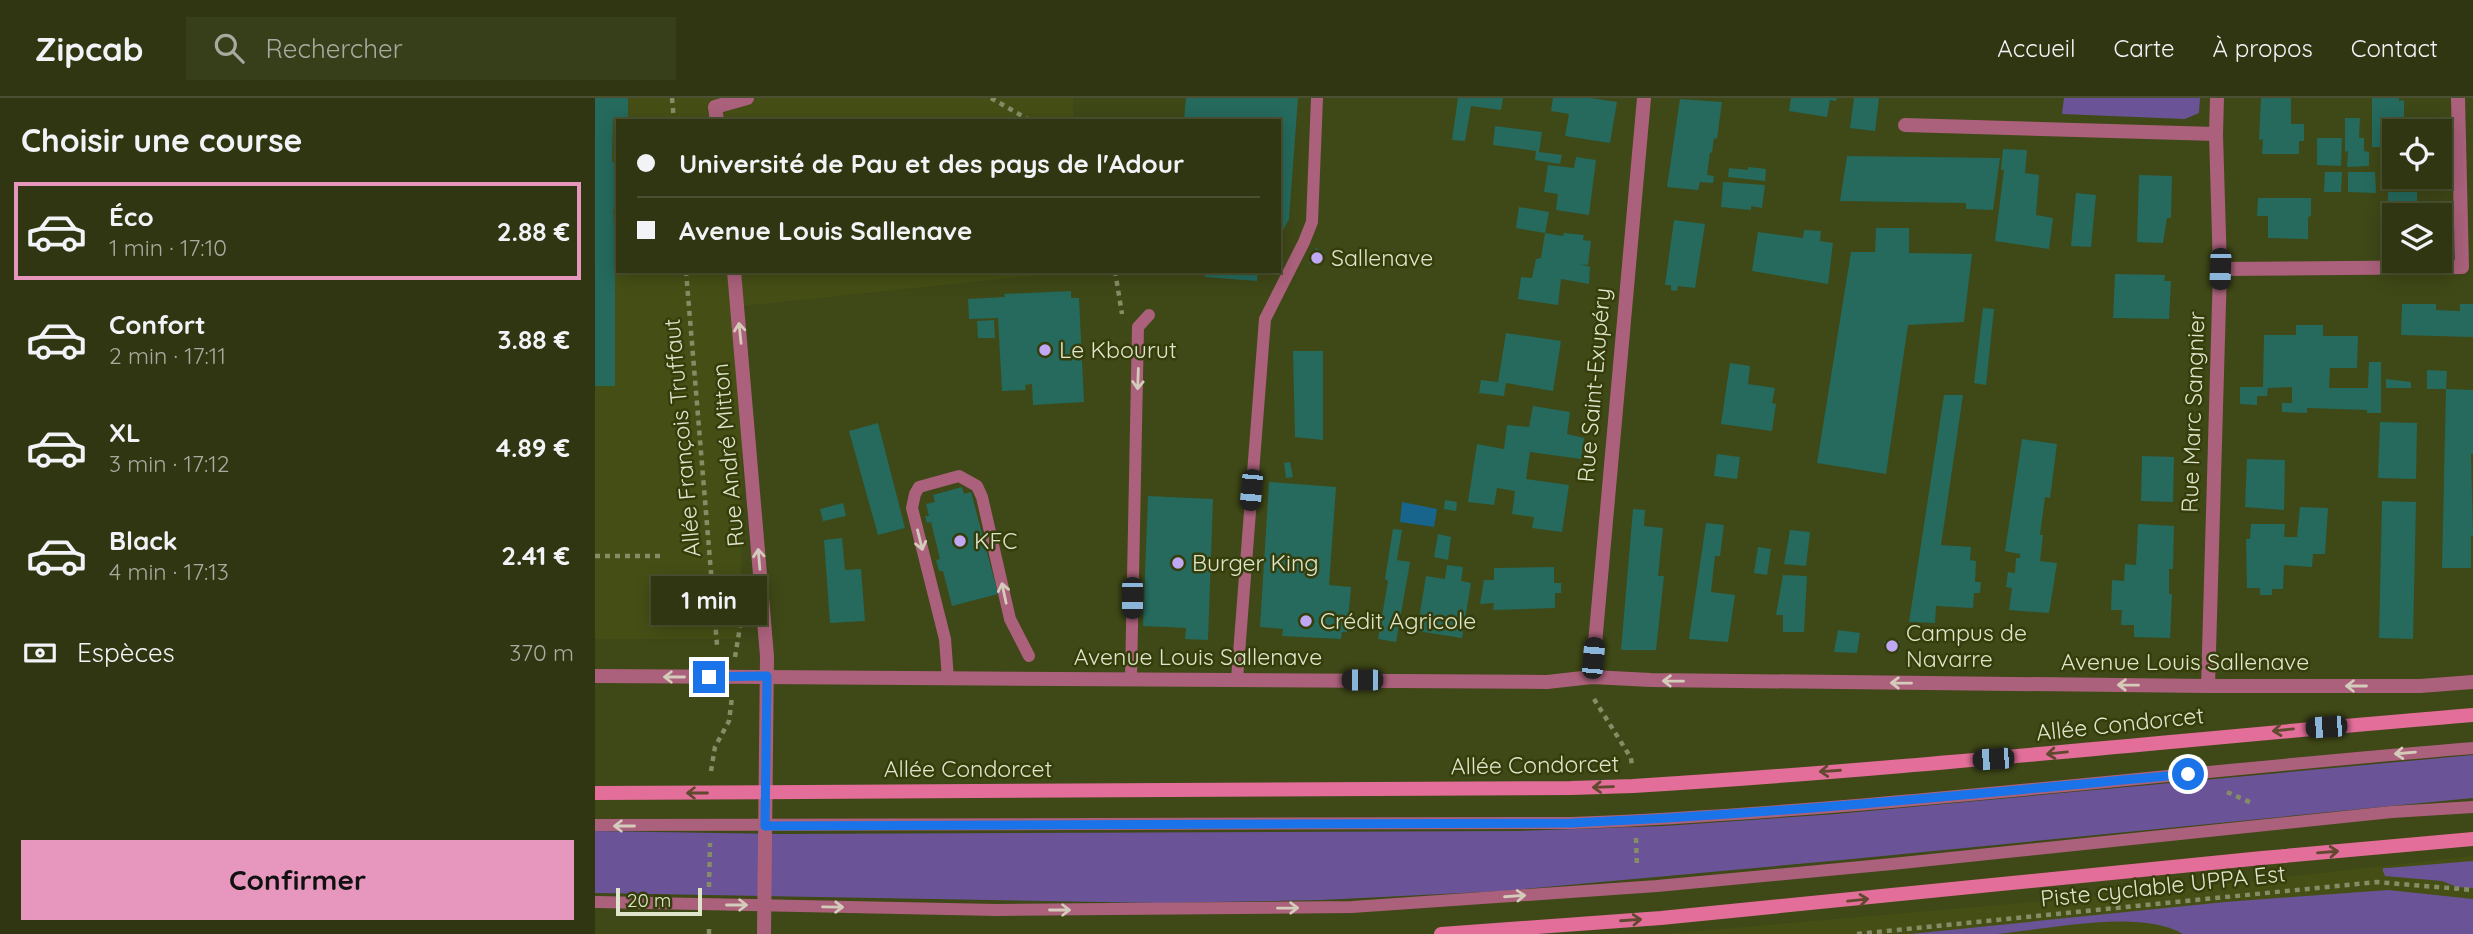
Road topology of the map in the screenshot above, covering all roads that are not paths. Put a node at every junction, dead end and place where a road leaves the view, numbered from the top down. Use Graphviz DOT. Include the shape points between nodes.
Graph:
graph roads {
  1 [pos="747,98"];
  2 [pos="1317,98"];
  3 [pos="1644,98"];
  4 [pos="2217,98"];
  5 [pos="2458,98"];
  6 [pos="715,109"];
  7 [pos="1905,125"];
  8 [pos="2216,134"];
  9 [pos="2220,269"];
  10 [pos="734,273"];
  11 [pos="1149,315"];
  12 [pos="1029,656"];
  13 [pos="595,676"];
  14 [pos="767,676"];
  15 [pos="1592,677"];
  16 [pos="1131,678"];
  17 [pos="948,679"];
  18 [pos="1237,679"];
  19 [pos="2473,682"];
  20 [pos="2207,686"];
  21 [pos="2473,715"];
  22 [pos="2473,748"];
  23 [pos="595,793"];
  24 [pos="765,793"];
  25 [pos="2473,807"];
  26 [pos="595,825"];
  27 [pos="765,826"];
  28 [pos="2473,839"];
  29 [pos="595,902"];
  30 [pos="765,905"];
  31 [pos="764,934"];
  32 [pos="1441,934"];
  1 -- 6 [label="street"];
  2 -- 18 [label="lane" via="1312,222 1265,319"];
  3 -- 15 [label="street, Rue Saint-Exupéry"];
  4 -- 8 [label="street, Rue Marc Sangnier"];
  5 -- 9 [label="street" via="2462,267"];
  7 -- 8 [label="street"];
  8 -- 9 [label="street, Rue Marc Sangnier"];
  9 -- 20 [label="street, Rue Marc Sangnier"];
  14 -- 10 [label="street, Rue André Mitton, one-way"];
  11 -- 16 [label="lane, one-way" via="1138,327"];
  12 -- 17 [label="lane, one-way" via="1010,619 977,486 959,476 919,487 912,508 945,639"];
  14 -- 13 [label="street, Avenue Louis Sallenave, one-way"];
  14 -- 17 [label="street, Avenue Louis Sallenave"];
  14 -- 24 [label="street, Rue André Mitton"];
  15 -- 18 [label="street, Avenue Louis Sallenave" via="1546,682"];
  20 -- 15 [label="street, Avenue Louis Sallenave, one-way"];
  16 -- 17 [label="street, Avenue Louis Sallenave"];
  16 -- 18 [label="street, Avenue Louis Sallenave"];
  19 -- 20 [label="street, Avenue Louis Sallenave, one-way"];
  21 -- 24 [label="main road, Allée Condorcet, one-way" via="2021,757 1633,786"];
  22 -- 27 [label="lane, one-way" via="1938,799 1634,820"];
  24 -- 23 [label="main road, Allée Condorcet, one-way"];
  24 -- 27 [label="street, Rue André Mitton"];
  30 -- 25 [label="lane, one-way" via="997,910 1352,907 1639,888"];
  27 -- 26 [label="lane, one-way"];
  27 -- 30 [label="street, Rue André Mitton"];
  32 -- 28 [label="main road, one-way" via="1661,918"];
  29 -- 30 [label="lane, one-way"];
  30 -- 31 [label="street, Rue André Mitton"];
}
